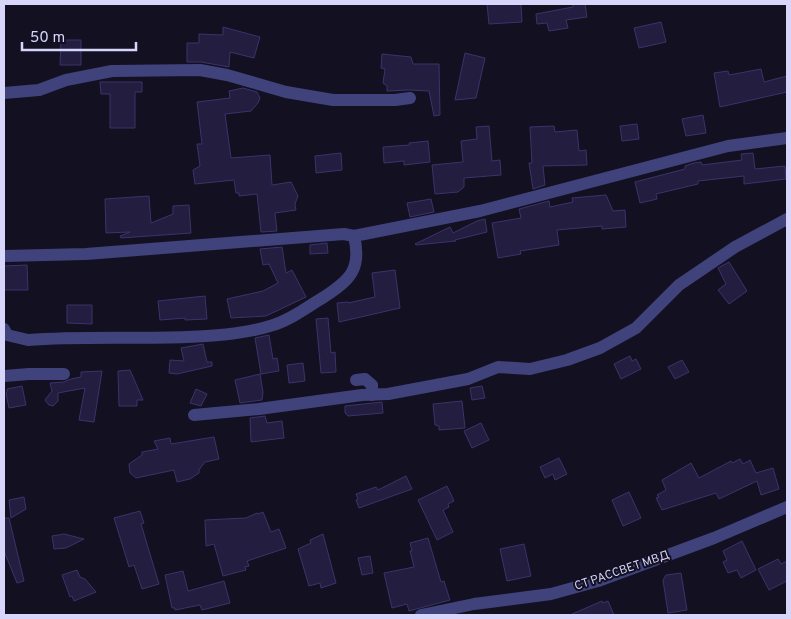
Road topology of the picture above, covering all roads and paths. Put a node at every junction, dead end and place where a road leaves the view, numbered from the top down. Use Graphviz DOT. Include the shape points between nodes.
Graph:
graph roads {
  1 [pos="4,93"];
  2 [pos="410,98"];
  3 [pos="787,138"];
  4 [pos="787,219"];
  5 [pos="354,236"];
  6 [pos="4,256"];
  7 [pos="4,330"];
  8 [pos="64,374"];
  9 [pos="4,376"];
  10 [pos="356,380"];
  11 [pos="372,395"];
  12 [pos="194,415"];
  13 [pos="787,507"];
  14 [pos="421,615"];
  1 -- 2 [label="street" via="39,90 66,80 112,71 200,70 286,92 333,100"];
  3 -- 5 [label="street" via="728,146 480,211"];
  4 -- 11 [label="street" via="735,247 679,285 636,328 600,348 530,369 498,367 468,379"];
  5 -- 6 [label="street" via="344,234 86,254"];
  5 -- 7 [label="street" via="357,261 352,275 319,300 269,327 206,336 28,340 7,335"];
  8 -- 9 [label="street"];
  10 -- 11 [label="street" via="365,379 372,385"];
  11 -- 12 [label="street"];
  13 -- 14 [label="street, СТ РАССВЕТ МВД" via="598,582 551,594"];
}
